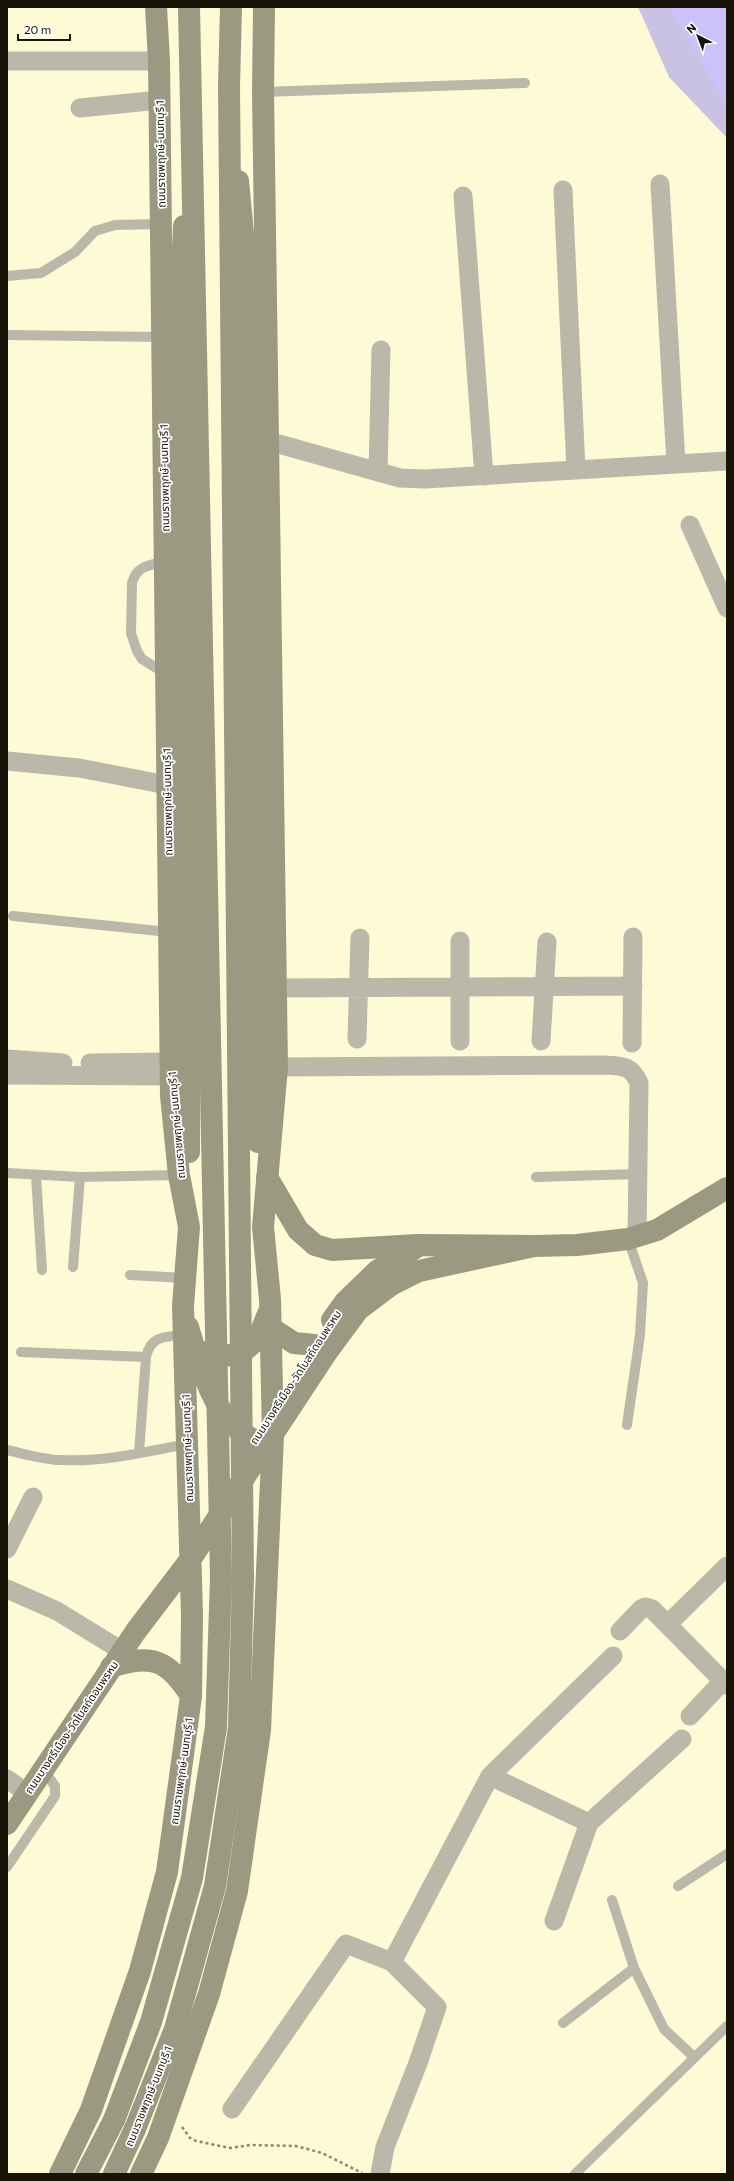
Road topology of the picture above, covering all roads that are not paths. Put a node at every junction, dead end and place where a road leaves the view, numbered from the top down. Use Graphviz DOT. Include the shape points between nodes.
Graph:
graph roads {
  1 [pos="156,7"];
  2 [pos="189,7"];
  3 [pos="231,7"];
  4 [pos="264,7"];
  5 [pos="7,61"];
  6 [pos="159,61"];
  7 [pos="525,84"];
  8 [pos="229,86"];
  9 [pos="191,89"];
  10 [pos="263,92"];
  11 [pos="160,100"];
  12 [pos="80,108"];
  13 [pos="660,184"];
  14 [pos="563,190"];
  15 [pos="463,196"];
  16 [pos="161,224"];
  17 [pos="7,276"];
  18 [pos="7,335"];
  19 [pos="162,337"];
  20 [pos="381,350"];
  21 [pos="268,441"];
  22 [pos="727,461"];
  23 [pos="676,464"];
  24 [pos="576,470"];
  25 [pos="378,471"];
  26 [pos="484,476"];
  27 [pos="690,525"];
  28 [pos="165,561"];
  29 [pos="720,575"];
  30 [pos="727,608"];
  31 [pos="166,674"];
  32 [pos="7,762"];
  33 [pos="167,785"];
  34 [pos="13,916"];
  35 [pos="169,932"];
  36 [pos="633,937"];
  37 [pos="360,938"];
  38 [pos="460,941"];
  39 [pos="547,942"];
  40 [pos="545,986"];
  41 [pos="632,986"];
  42 [pos="460,987"];
  43 [pos="277,988"];
  44 [pos="360,988"];
  45 [pos="357,1039"];
  46 [pos="460,1041"];
  47 [pos="541,1041"];
  48 [pos="632,1043"];
  49 [pos="7,1059"];
  50 [pos="277,1067"];
  51 [pos="170,1069"];
  52 [pos="7,1075"];
  53 [pos="7,1173"];
  54 [pos="638,1174"];
  55 [pos="179,1175"];
  56 [pos="36,1176"];
  57 [pos="80,1177"];
  58 [pos="267,1177"];
  59 [pos="536,1177"];
  60 [pos="727,1188"];
  61 [pos="189,1227"];
  62 [pos="263,1227"];
  63 [pos="632,1238"];
  64 [pos="420,1245"];
  65 [pos="534,1246"];
  66 [pos="73,1267"];
  67 [pos="42,1270"];
  68 [pos="130,1275"];
  69 [pos="185,1278"];
  70 [pos="270,1320"];
  71 [pos="190,1343"];
  72 [pos="314,1345"];
  73 [pos="21,1352"];
  74 [pos="146,1357"];
  75 [pos="272,1412"];
  76 [pos="627,1425"];
  77 [pos="263,1438"];
  78 [pos="187,1444"];
  79 [pos="7,1450"];
  80 [pos="139,1453"];
  81 [pos="33,1497"];
  82 [pos="190,1535"];
  83 [pos="7,1549"];
  84 [pos="190,1560"];
  85 [pos="727,1566"];
  86 [pos="7,1589"];
  87 [pos="191,1597"];
  88 [pos="266,1601"];
  89 [pos="668,1624"];
  90 [pos="136,1631"];
  91 [pos="620,1631"];
  92 [pos="613,1656"];
  93 [pos="117,1659"];
  94 [pos="725,1683"];
  95 [pos="191,1696"];
  96 [pos="690,1716"];
  97 [pos="682,1739"];
  98 [pos="44,1769"];
  99 [pos="490,1776"];
  100 [pos="7,1779"];
  101 [pos="27,1793"];
  102 [pos="589,1823"];
  103 [pos="7,1824"];
  104 [pos="727,1854"];
  105 [pos="7,1867"];
  106 [pos="678,1886"];
  107 [pos="612,1900"];
  108 [pos="554,1921"];
  109 [pos="392,1962"];
  110 [pos="634,1968"];
  111 [pos="563,2023"];
  112 [pos="727,2026"];
  113 [pos="694,2057"];
  114 [pos="232,2109"];
  115 [pos="382,2166"];
  116 [pos="60,2174"];
  117 [pos="86,2174"];
  118 [pos="114,2174"];
  119 [pos="142,2174"];
  120 [pos="575,2174"];
  1 -- 6 [label="main road, ถนนราชพฤกษ์-นนทบุรี 1"];
  2 -- 9 [label="main road, ถนนราชพฤกษ์-นนทบุรี 1, bridge"];
  3 -- 8 [label="main road, ถนนราชพฤกษ์-นนทบุรี 1, bridge"];
  4 -- 10 [label="main road, ถนนราชพฤกษ์-นนทบุรี 1"];
  5 -- 6 [label="street"];
  6 -- 11 [label="main road, ถนนราชพฤกษ์-นนทบุรี 1"];
  7 -- 10 [label="lane"];
  8 -- 62 [label="main road, bridge" via="249,297 258,923 256,1122"];
  8 -- 118 [label="main road, ถนนราชพฤกษ์-นนทบุรี 1, bridge" via="243,1578 239,1728 215,1886 175,2029"];
  9 -- 61 [label="main road, bridge" via="180,324 190,924"];
  9 -- 117 [label="main road, ถนนราชพฤกษ์-นนทบุรี 1, bridge" via="221,1570 216,1720 192,1878 151,2022 114,2120"];
  10 -- 21 [label="main road, ถนนราชพฤกษ์-นนทบุรี 1"];
  11 -- 12 [label="street"];
  11 -- 16 [label="main road, ถนนราชพฤกษ์-นนทบุรี 1"];
  13 -- 23 [label="street"];
  14 -- 24 [label="street"];
  15 -- 26 [label="street"];
  16 -- 17 [label="lane" via="115,226 95,231 75,252 41,273"];
  16 -- 19 [label="main road, ถนนราชพฤกษ์-นนทบุรี 1"];
  18 -- 19 [label="lane"];
  19 -- 28 [label="main road, ถนนราชพฤกษ์-นนทบุรี 1"];
  20 -- 25 [label="street"];
  21 -- 25 [label="street"];
  21 -- 43 [label="main road, ถนนราชพฤกษ์-นนทบุรี 1"];
  22 -- 23 [label="street"];
  23 -- 24 [label="street"];
  24 -- 26 [label="street"];
  25 -- 26 [label="street" via="400,478"];
  27 -- 29 [label="street"];
  28 -- 31 [label="main road, ถนนราชพฤกษ์-นนทบุรี 1"];
  28 -- 31 [label="lane" via="140,569 134,575 131,633 142,659"];
  29 -- 30 [label="street"];
  31 -- 33 [label="main road, ถนนราชพฤกษ์-นนทบุรี 1"];
  32 -- 33 [label="street" via="79,768"];
  33 -- 35 [label="main road, ถนนราชพฤกษ์-นนทบุรี 1"];
  34 -- 35 [label="lane"];
  35 -- 51 [label="main road, ถนนราชพฤกษ์-นนทบุรี 1"];
  36 -- 41 [label="street"];
  37 -- 44 [label="street"];
  38 -- 42 [label="street"];
  39 -- 40 [label="street"];
  40 -- 41 [label="street"];
  40 -- 42 [label="street"];
  40 -- 47 [label="street"];
  41 -- 48 [label="street"];
  42 -- 44 [label="street"];
  42 -- 46 [label="street"];
  43 -- 44 [label="street"];
  43 -- 50 [label="main road, ถนนราชพฤกษ์-นนทบุรี 1"];
  44 -- 45 [label="street"];
  49 -- 51 [label="street"];
  50 -- 54 [label="street" via="624,1067 634,1072 639,1083"];
  50 -- 58 [label="main road, ถนนราชพฤกษ์-นนทบุรี 1"];
  51 -- 52 [label="street"];
  51 -- 55 [label="main road, ถนนราชพฤกษ์-นนทบุรี 1"];
  53 -- 56 [label="lane"];
  54 -- 59 [label="lane"];
  54 -- 63 [label="street"];
  55 -- 57 [label="lane"];
  55 -- 61 [label="main road, ถนนราชพฤกษ์-นนทบุรี 1"];
  56 -- 57 [label="lane"];
  56 -- 67 [label="lane"];
  57 -- 66 [label="lane"];
  58 -- 62 [label="main road, ถนนราชพฤกษ์-นนทบุรี 1"];
  58 -- 64 [label="main road" via="298,1230 315,1245 332,1250"];
  60 -- 63 [label="main road, ถนนบางศรีเมือง-วัดโบสถ์ดอนพรหม" via="657,1230"];
  61 -- 69 [label="main road, ถนนราชพฤกษ์-นนทบุรี 1"];
  62 -- 70 [label="main road, ถนนราชพฤกษ์-นนทบุรี 1"];
  63 -- 65 [label="main road, ถนนบางศรีเมือง-วัดโบสถ์ดอนพรหม" via="577,1245"];
  63 -- 76 [label="lane" via="643,1284 640,1335"];
  64 -- 65 [label="main road, ถนนบางศรีเมือง-วัดโบสถ์ดอนพรหม"];
  64 -- 72 [label="main road, ถนนบางศรีเมือง-วัดโบสถ์ดอนพรหม" via="377,1271 345,1302"];
  65 -- 77 [label="main road, ถนนบางศรีเมือง-วัดโบสถ์ดอนพรหม" via="419,1271 391,1284 358,1310"];
  68 -- 69 [label="lane"];
  69 -- 71 [label="main road, ถนนราชพฤกษ์-นนทบุรี 1" via="184,1313"];
  70 -- 71 [label="main road" via="257,1338 238,1354 218,1357"];
  70 -- 72 [label="main road" via="294,1343"];
  70 -- 75 [label="main road, ถนนราชพฤกษ์-นนทบุรี 1"];
  71 -- 74 [label="lane" via="157,1338 148,1346"];
  71 -- 77 [label="main road" via="206,1383 224,1417"];
  71 -- 78 [label="main road, ถนนราชพฤกษ์-นนทบุรี 1"];
  72 -- 75 [label="main road, ถนนบางศรีเมือง-วัดโบสถ์ดอนพรหม"];
  73 -- 74 [label="lane"];
  74 -- 80 [label="lane"];
  75 -- 77 [label="main road, ถนนราชพฤกษ์-นนทบุรี 1"];
  77 -- 82 [label="main road, ถนนบางศรีเมือง-วัดโบสถ์ดอนพรหม"];
  77 -- 84 [label="main road, ถนนบางศรีเมือง-วัดโบสถ์ดอนพรหม"];
  77 -- 88 [label="main road, ถนนราชพฤกษ์-นนทบุรี 1"];
  78 -- 80 [label="lane"];
  78 -- 82 [label="main road, ถนนราชพฤกษ์-นนทบุรี 1"];
  79 -- 80 [label="lane" via="60,1460 118,1458"];
  81 -- 83 [label="street"];
  82 -- 84 [label="main road, ถนนราชพฤกษ์-นนทบุรี 1"];
  82 -- 90 [label="main road, ถนนบางศรีเมือง-วัดโบสถ์ดอนพรหม"];
  84 -- 87 [label="main road, ถนนราชพฤกษ์-นนทบุรี 1"];
  84 -- 90 [label="main road, ถนนบางศรีเมือง-วัดโบสถ์ดอนพรหม"];
  85 -- 89 [label="street"];
  86 -- 93 [label="street" via="57,1611"];
  87 -- 88 [label="main road" via="210,1584 232,1579 248,1585"];
  87 -- 95 [label="main road, ถนนราชพฤกษ์-นนทบุรี 1"];
  88 -- 119 [label="main road, ถนนราชพฤกษ์-นนทบุรี 1" via="260,1730 236,1891 209,1994 158,2138"];
  89 -- 91 [label="street" via="652,1609 645,1607"];
  89 -- 94 [label="street"];
  90 -- 93 [label="main road, ถนนบางศรีเมือง-วัดโบสถ์ดอนพรหม"];
  92 -- 99 [label="street"];
  93 -- 95 [label="main road" via="150,1660 165,1665"];
  93 -- 98 [label="main road, ถนนบางศรีเมือง-วัดโบสถ์ดอนพรหม"];
  94 -- 96 [label="street"];
  95 -- 116 [label="main road, ถนนราชพฤกษ์-นนทบุรี 1" via="167,1872 140,1971 91,2110"];
  97 -- 102 [label="street"];
  98 -- 101 [label="main road, ถนนบางศรีเมือง-วัดโบสถ์ดอนพรหม"];
  98 -- 105 [label="lane" via="55,1786 55,1796"];
  99 -- 102 [label="street"];
  99 -- 109 [label="street"];
  100 -- 101 [label="street"];
  101 -- 103 [label="main road, ถนนบางศรีเมือง-วัดโบสถ์ดอนพรหม"];
  102 -- 108 [label="street"];
  104 -- 106 [label="lane"];
  107 -- 110 [label="lane"];
  109 -- 114 [label="street" via="346,1944"];
  109 -- 115 [label="street" via="437,2007 385,2147"];
  110 -- 111 [label="lane"];
  110 -- 113 [label="lane" via="664,2029"];
  112 -- 113 [label="lane"];
  113 -- 120 [label="lane"];
}
